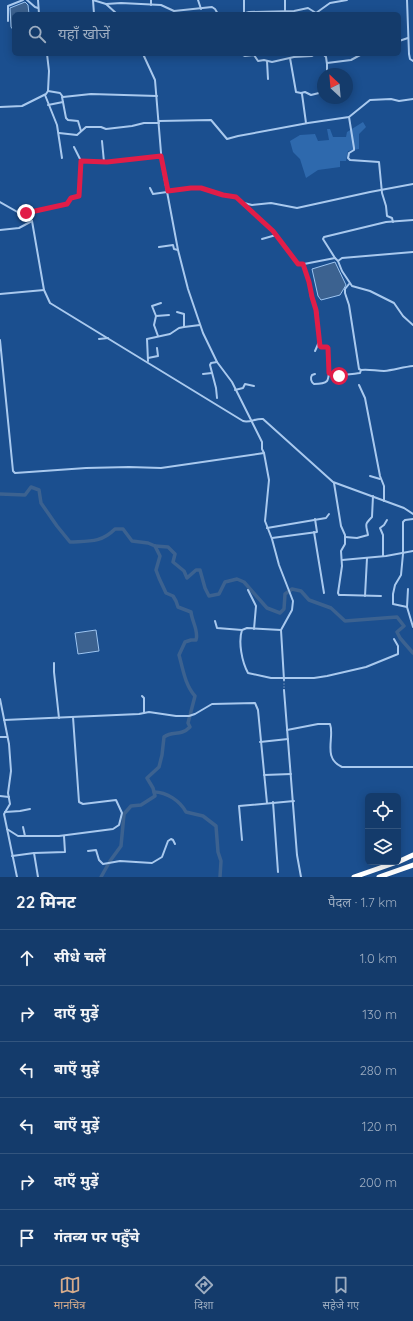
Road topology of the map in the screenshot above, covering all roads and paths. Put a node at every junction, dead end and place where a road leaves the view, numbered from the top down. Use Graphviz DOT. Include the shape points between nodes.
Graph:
graph roads {
  1 [pos="24,0"];
  2 [pos="27,0"];
  3 [pos="38,0"];
  4 [pos="93,0"];
  5 [pos="104,0"];
  6 [pos="151,0"];
  7 [pos="198,0"];
  8 [pos="244,0"];
  9 [pos="285,0"];
  10 [pos="348,0"];
  11 [pos="408,0"];
  12 [pos="117,1"];
  13 [pos="127,1"];
  14 [pos="106,4"];
  15 [pos="151,5"];
  16 [pos="38,8"];
  17 [pos="201,8"];
  18 [pos="39,12"];
  19 [pos="94,12"];
  20 [pos="115,12"];
  21 [pos="217,12"];
  22 [pos="243,12"];
  23 [pos="285,12"];
  24 [pos="314,12"];
  25 [pos="317,12"];
  26 [pos="8,21"];
  27 [pos="408,38"];
  28 [pos="401,40"];
  29 [pos="47,56"];
  30 [pos="144,56"];
  31 [pos="255,56"];
  32 [pos="297,56"];
  33 [pos="297,56"];
  34 [pos="312,56"];
  35 [pos="325,56"];
  36 [pos="359,56"];
  37 [pos="290,58"];
  38 [pos="267,61"];
  39 [pos="413,61"];
  40 [pos="327,64"];
  41 [pos="327,68"];
  42 [pos="268,79"];
  43 [pos="48,91"];
  44 [pos="301,93"];
  45 [pos="317,94"];
  46 [pos="45,95"];
  47 [pos="157,96"];
  48 [pos="62,97"];
  49 [pos="413,99"];
  50 [pos="63,102"];
  51 [pos="48,105"];
  52 [pos="0,107"];
  53 [pos="349,117"];
  54 [pos="159,122"];
  55 [pos="306,123"];
  56 [pos="81,131"];
  57 [pos="59,133"];
  58 [pos="102,141"];
  59 [pos="74,147"];
  60 [pos="161,156"];
  61 [pos="62,158"];
  62 [pos="81,161"];
  63 [pos="104,162"];
  64 [pos="413,184"];
  65 [pos="150,188"];
  66 [pos="381,189"];
  67 [pos="167,192"];
  68 [pos="0,202"];
  69 [pos="242,202"];
  70 [pos="24,215"];
  71 [pos="413,220"];
  72 [pos="32,222"];
  73 [pos="393,222"];
  74 [pos="0,230"];
  75 [pos="276,235"];
  76 [pos="262,239"];
  77 [pos="159,247"];
  78 [pos="178,250"];
  79 [pos="413,252"];
  80 [pos="335,258"];
  81 [pos="338,260"];
  82 [pos="303,264"];
  83 [pos="349,284"];
  84 [pos="44,290"];
  85 [pos="0,294"];
  86 [pos="161,303"];
  87 [pos="177,312"];
  88 [pos="169,315"];
  89 [pos="156,316"];
  90 [pos="200,325"];
  91 [pos="413,325"];
  92 [pos="184,327"];
  93 [pos="158,336"];
  94 [pos="108,338"];
  95 [pos="99,339"];
  96 [pos="0,340"];
  97 [pos="319,342"];
  98 [pos="156,348"];
  99 [pos="315,351"];
  100 [pos="148,360"];
  101 [pos="217,362"];
  102 [pos="413,366"];
  103 [pos="361,370"];
  104 [pos="212,373"];
  105 [pos="329,373"];
  106 [pos="203,374"];
  107 [pos="315,374"];
  108 [pos="4,376"];
  109 [pos="0,378"];
  110 [pos="359,385"];
  111 [pos="254,386"];
  112 [pos="235,390"];
  113 [pos="217,398"];
  114 [pos="251,421"];
  115 [pos="264,453"];
  116 [pos="370,476"];
  117 [pos="382,480"];
  118 [pos="334,483"];
  119 [pos="373,496"];
  120 [pos="384,500"];
  121 [pos="328,514"];
  122 [pos="413,514"];
  123 [pos="315,519"];
  124 [pos="413,519"];
  125 [pos="387,520"];
  126 [pos="267,528"];
  127 [pos="314,532"];
  128 [pos="272,538"];
  129 [pos="345,538"];
  130 [pos="413,551"];
  131 [pos="403,554"];
  132 [pos="383,556"];
  133 [pos="367,558"];
  134 [pos="342,560"];
  135 [pos="408,589"];
  136 [pos="248,590"];
  137 [pos="324,593"];
  138 [pos="365,596"];
  139 [pos="381,596"];
  140 [pos="407,607"];
  141 [pos="215,621"];
  142 [pos="413,627"];
  143 [pos="254,628"];
  144 [pos="242,630"];
  145 [pos="281,630"];
  146 [pos="394,638"];
  147 [pos="54,663"];
  148 [pos="284,679"];
  149 [pos="284,690"];
  150 [pos="142,696"];
  151 [pos="0,699"];
  152 [pos="144,713"];
  153 [pos="72,717"];
  154 [pos="59,718"];
  155 [pos="4,720"];
  156 [pos="287,730"];
  157 [pos="0,737"];
  158 [pos="7,737"];
  159 [pos="288,739"];
  160 [pos="260,742"];
  161 [pos="413,767"];
  162 [pos="291,774"];
  163 [pos="264,775"];
  164 [pos="0,796"];
  165 [pos="9,797"];
  166 [pos="294,801"];
  167 [pos="273,802"];
  168 [pos="267,803"];
  169 [pos="30,809"];
  170 [pos="5,813"];
  171 [pos="0,815"];
  172 [pos="23,827"];
  173 [pos="7,829"];
  174 [pos="25,836"];
  175 [pos="64,836"];
  176 [pos="242,840"];
  177 [pos="175,844"];
  178 [pos="88,852"];
  179 [pos="34,853"];
  180 [pos="413,855"];
  181 [pos="12,856"];
  182 [pos="401,860"];
  183 [pos="388,865"];
  184 [pos="413,865"];
  185 [pos="278,872"];
  186 [pos="17,877"];
  187 [pos="38,877"];
  188 [pos="301,877"];
  189 [pos="354,877"];
  190 [pos="379,877"];
  1 -- 26 [label="street" via="8,6"];
  2 -- 16 [label="street"];
  3 -- 16 [label="street"];
  4 -- 14 [label="street"];
  4 -- 19 [label="street"];
  5 -- 14 [label="street"];
  6 -- 15 [label="street"];
  7 -- 17 [label="street"];
  8 -- 22 [label="street"];
  9 -- 23 [label="street"];
  10 -- 25 [label="street" via="332,3"];
  11 -- 27 [label="street"];
  12 -- 13 [label="street"];
  12 -- 14 [label="street"];
  13 -- 15 [label="street"];
  14 -- 20 [label="street"];
  15 -- 17 [label="street" via="160,5 177,11"];
  16 -- 18 [label="street"];
  17 -- 21 [label="street" via="212,7"];
  23 -- 24 [label="street" via="308,8"];
  27 -- 28 [label="street"];
  27 -- 39 [label="street" via="410,58"];
  29 -- 43 [label="street"];
  30 -- 47 [label="street" via="154,76"];
  31 -- 38 [label="street" via="258,61"];
  32 -- 37 [label="street"];
  33 -- 34 [label="street"];
  35 -- 40 [label="street"];
  36 -- 40 [label="street" via="352,60"];
  37 -- 38 [label="street"];
  37 -- 44 [label="street" via="296,92"];
  38 -- 42 [label="street"];
  40 -- 41 [label="street"];
  43 -- 46 [label="street"];
  43 -- 48 [label="street" via="60,93"];
  44 -- 45 [label="street"];
  44 -- 55 [label="street"];
  46 -- 51 [label="street"];
  46 -- 52 [label="street" via="23,106"];
  47 -- 48 [label="street" via="91,94"];
  47 -- 54 [label="street"];
  48 -- 50 [label="street"];
  49 -- 53 [label="street" via="369,101"];
  50 -- 51 [label="street"];
  50 -- 56 [label="street" via="66,119 78,121"];
  51 -- 57 [label="street"];
  53 -- 55 [label="street"];
  53 -- 66 [label="street" via="354,150 348,153 348,158 379,161"];
  54 -- 55 [label="street" via="211,120 228,139"];
  54 -- 56 [label="street" via="106,129 86,127"];
  54 -- 60 [label="street"];
  56 -- 57 [label="street" via="77,135"];
  57 -- 61 [label="street"];
  58 -- 63 [label="street"];
  59 -- 62 [label="street"];
  60 -- 63 [label="street"];
  60 -- 67 [label="street"];
  62 -- 63 [label="street"];
  62 -- 70 [label="street" via="79,196 71,198 67,204"];
  64 -- 66 [label="street"];
  65 -- 67 [label="street" via="154,194"];
  66 -- 69 [label="street" via="294,208 271,203 252,205"];
  66 -- 73 [label="street" via="387,216 392,218"];
  67 -- 69 [label="street" via="201,188 234,197"];
  67 -- 78 [label="street"];
  68 -- 70 [label="street"];
  69 -- 75 [label="street"];
  70 -- 72 [label="street"];
  71 -- 73 [label="street"];
  72 -- 74 [label="street" via="19,228"];
  72 -- 84 [label="street"];
  73 -- 80 [label="street" via="324,237 323,240"];
  75 -- 76 [label="street"];
  75 -- 82 [label="street" via="296,262"];
  77 -- 78 [label="street" via="172,245"];
  78 -- 90 [label="street"];
  79 -- 81 [label="street"];
  80 -- 81 [label="street"];
  80 -- 82 [label="street"];
  81 -- 83 [label="street"];
  82 -- 97 [label="street" via="316,310"];
  83 -- 91 [label="street" via="394,303"];
  83 -- 103 [label="street" via="345,293"];
  84 -- 85 [label="street"];
  84 -- 94 [label="street" via="49,302"];
  86 -- 89 [label="street" via="152,306"];
  87 -- 92 [label="street" via="184,314"];
  88 -- 89 [label="street"];
  89 -- 93 [label="street" via="154,325"];
  90 -- 92 [label="street"];
  90 -- 101 [label="street"];
  92 -- 93 [label="street" via="170,334"];
  93 -- 100 [label="street" via="146,339"];
  94 -- 95 [label="street"];
  94 -- 100 [label="street"];
  96 -- 108 [label="street"];
  97 -- 99 [label="street"];
  97 -- 105 [label="street" via="320,347 328,348"];
  98 -- 100 [label="street" via="158,356"];
  100 -- 114 [label="street" via="243,421"];
  101 -- 104 [label="street" via="210,364"];
  101 -- 112 [label="street" via="230,378"];
  102 -- 103 [label="street" via="381,371"];
  103 -- 105 [label="street" via="360,373 339,376"];
  104 -- 106 [label="street"];
  104 -- 113 [label="street"];
  105 -- 107 [label="street" via="327,381 316,385 311,379"];
  108 -- 109 [label="street"];
  108 -- 115 [label="street" via="15,473 94,468 161,468"];
  110 -- 117 [label="street" via="365,398"];
  111 -- 112 [label="street" via="245,384 243,388"];
  112 -- 114 [label="street"];
  114 -- 115 [label="street" via="262,442"];
  114 -- 118 [label="street" via="263,419"];
  115 -- 126 [label="street" via="269,480 265,518"];
  116 -- 117 [label="street"];
  117 -- 120 [label="street"];
  118 -- 119 [label="street"];
  118 -- 129 [label="street"];
  119 -- 120 [label="street"];
  119 -- 129 [label="street" via="372,517 366,522 368,535"];
  120 -- 122 [label="street"];
  121 -- 123 [label="street" via="326,518"];
  123 -- 126 [label="street"];
  123 -- 127 [label="street" via="317,531"];
  124 -- 131 [label="street" via="403,522"];
  125 -- 132 [label="street" via="380,528 383,535"];
  126 -- 128 [label="street"];
  127 -- 128 [label="street"];
  127 -- 137 [label="street"];
  128 -- 145 [label="street" via="293,603"];
  129 -- 134 [label="street" via="341,550"];
  130 -- 131 [label="street"];
  131 -- 132 [label="street"];
  131 -- 140 [label="street" via="393,603"];
  132 -- 133 [label="street"];
  133 -- 134 [label="street"];
  133 -- 138 [label="street"];
  134 -- 138 [label="street" via="338,594"];
  135 -- 140 [label="street"];
  136 -- 143 [label="street" via="256,606"];
  138 -- 139 [label="street"];
  140 -- 142 [label="street"];
  141 -- 144 [label="street" via="217,628"];
  143 -- 144 [label="street"];
  143 -- 145 [label="street"];
  144 -- 148 [label="street" via="242,652 248,673"];
  145 -- 148 [label="street"];
  146 -- 148 [label="street" via="398,654 366,667 314,678"];
  147 -- 154 [label="street"];
  149 -- 156 [label="street"];
  150 -- 152 [label="street"];
  151 -- 155 [label="street"];
  152 -- 153 [label="street"];
  152 -- 160 [label="street" via="190,716 210,704 255,703 258,710"];
  153 -- 154 [label="street"];
  153 -- 175 [label="street" via="79,802 83,804 116,800 122,817 115,829"];
  154 -- 155 [label="street"];
  155 -- 158 [label="street"];
  156 -- 159 [label="street"];
  156 -- 161 [label="street" via="330,724 331,755 342,767"];
  157 -- 158 [label="street"];
  158 -- 165 [label="street" via="11,770"];
  159 -- 160 [label="street"];
  159 -- 162 [label="street"];
  160 -- 163 [label="street"];
  162 -- 163 [label="street"];
  162 -- 166 [label="street"];
  163 -- 168 [label="street"];
  164 -- 165 [label="street"];
  165 -- 170 [label="street" via="10,804"];
  166 -- 167 [label="street"];
  166 -- 188 [label="street"];
  167 -- 168 [label="street"];
  167 -- 185 [label="street"];
  168 -- 176 [label="street" via="238,806"];
  169 -- 170 [label="street"];
  170 -- 171 [label="street"];
  170 -- 173 [label="street"];
  172 -- 174 [label="street"];
  173 -- 174 [label="street" via="18,836"];
  173 -- 181 [label="street"];
  174 -- 175 [label="street"];
  175 -- 179 [label="street" via="65,852"];
  177 -- 178 [label="street" via="171,839 168,841 162,857 152,863 120,861 103,864 96,850"];
  179 -- 181 [label="street"];
  179 -- 187 [label="street"];
  180 -- 182 [label="highway"];
  181 -- 186 [label="street"];
  183 -- 189 [label="highway"];
  184 -- 190 [label="highway"];
}
